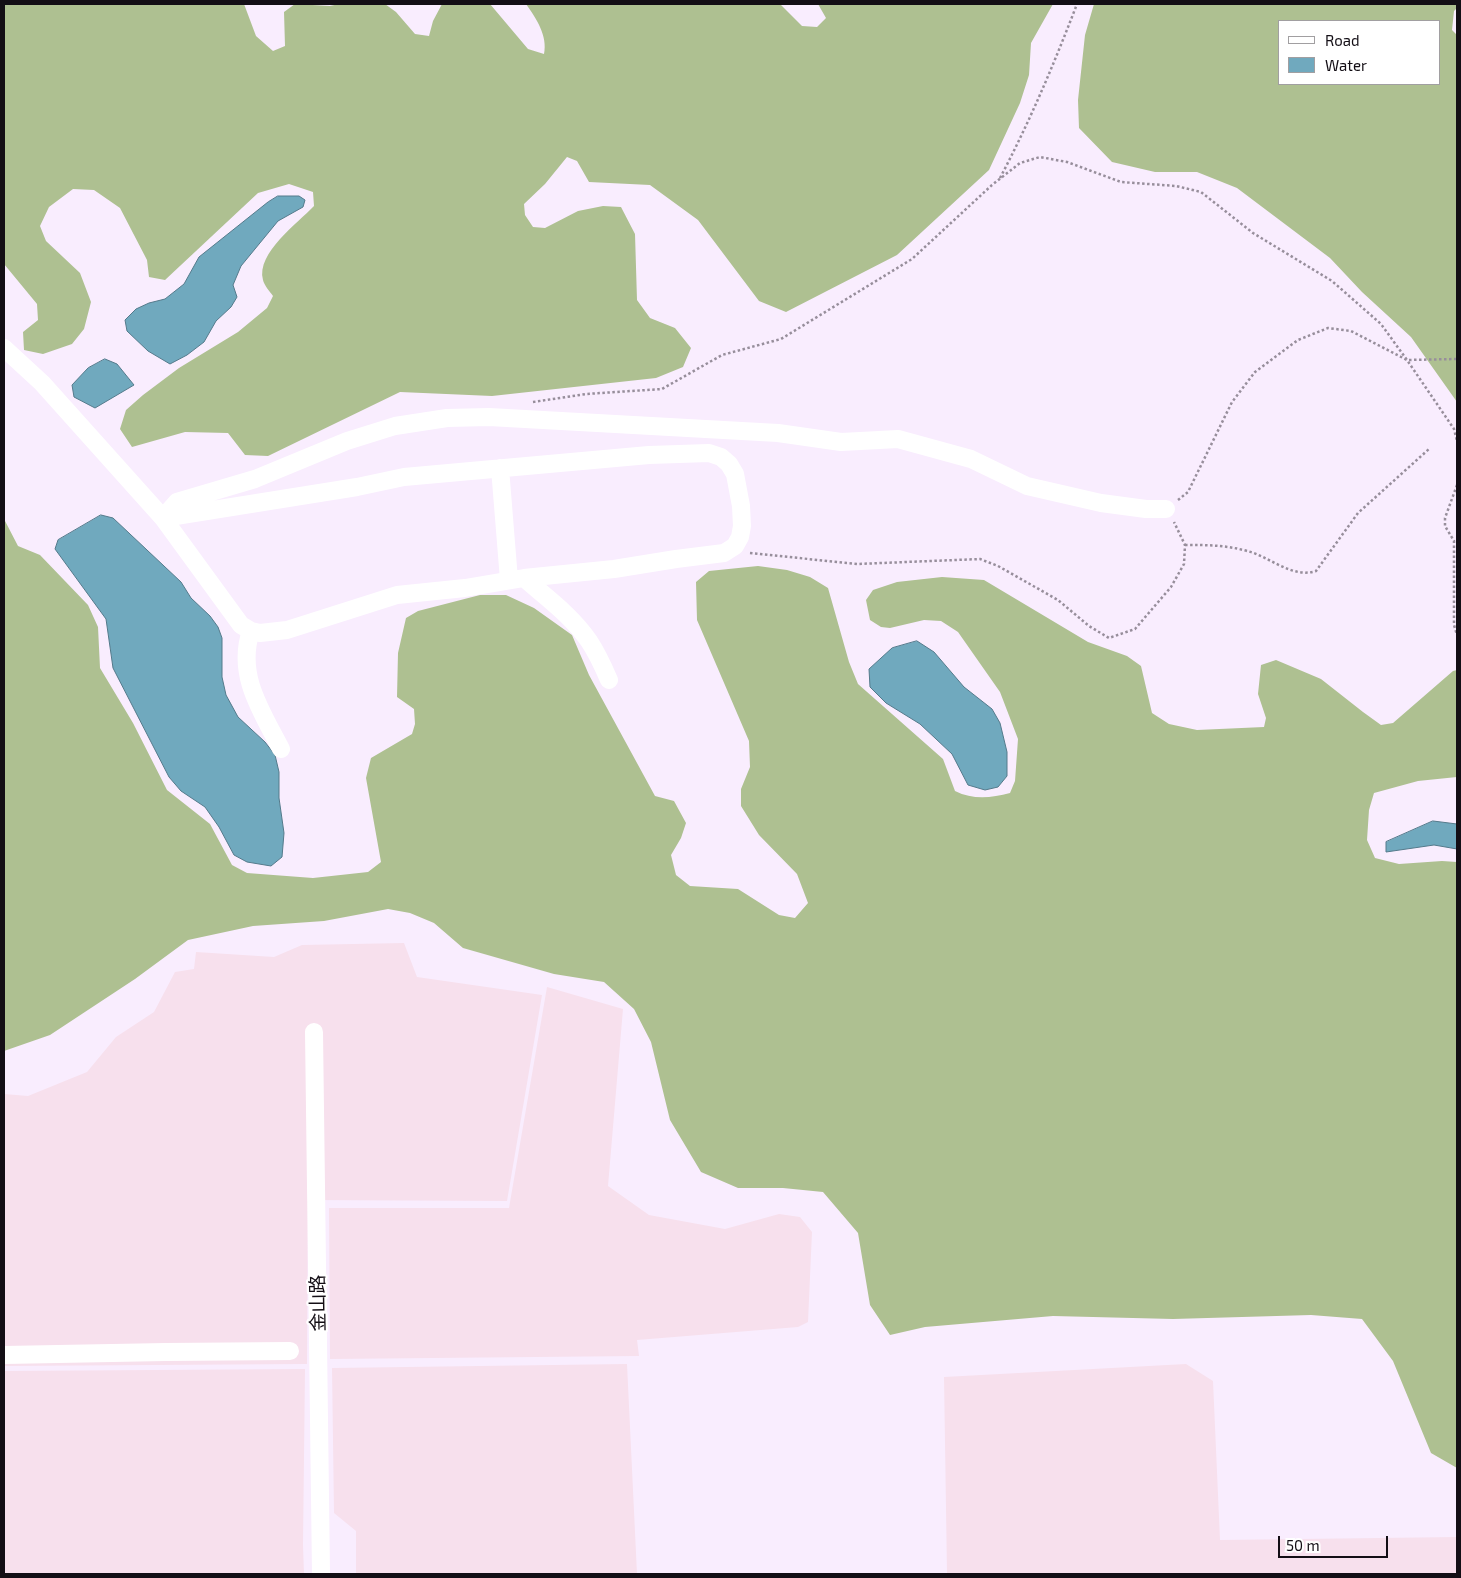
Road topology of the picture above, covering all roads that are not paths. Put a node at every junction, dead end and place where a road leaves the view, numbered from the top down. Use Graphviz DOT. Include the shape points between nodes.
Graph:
graph roads {
  1 [pos="4,348"];
  2 [pos="500,468"];
  3 [pos="1166,509"];
  4 [pos="163,518"];
  5 [pos="517,579"];
  6 [pos="251,631"];
  7 [pos="609,680"];
  8 [pos="281,749"];
  9 [pos="314,1032"];
  10 [pos="290,1351"];
  11 [pos="4,1355"];
  12 [pos="321,1574"];
  1 -- 4 [label="street" via="48,390"];
  2 -- 4 [label="street" via="404,477"];
  2 -- 5 [label="street"];
  2 -- 5 [label="street" via="710,453 721,457 735,474 741,506 740,537 735,546 724,553"];
  3 -- 4 [label="street" via="1101,503 1027,486 971,460 898,438 841,442 778,433 489,417 447,418 395,426 255,479 178,502"];
  4 -- 6 [label="street" via="241,625"];
  5 -- 6 [label="street" via="397,595 287,630"];
  5 -- 7 [label="street" via="572,620 597,653"];
  6 -- 8 [label="street" via="246,657 252,693"];
  9 -- 12 [label="street, 金山路"];
  10 -- 11 [label="street"];
}
